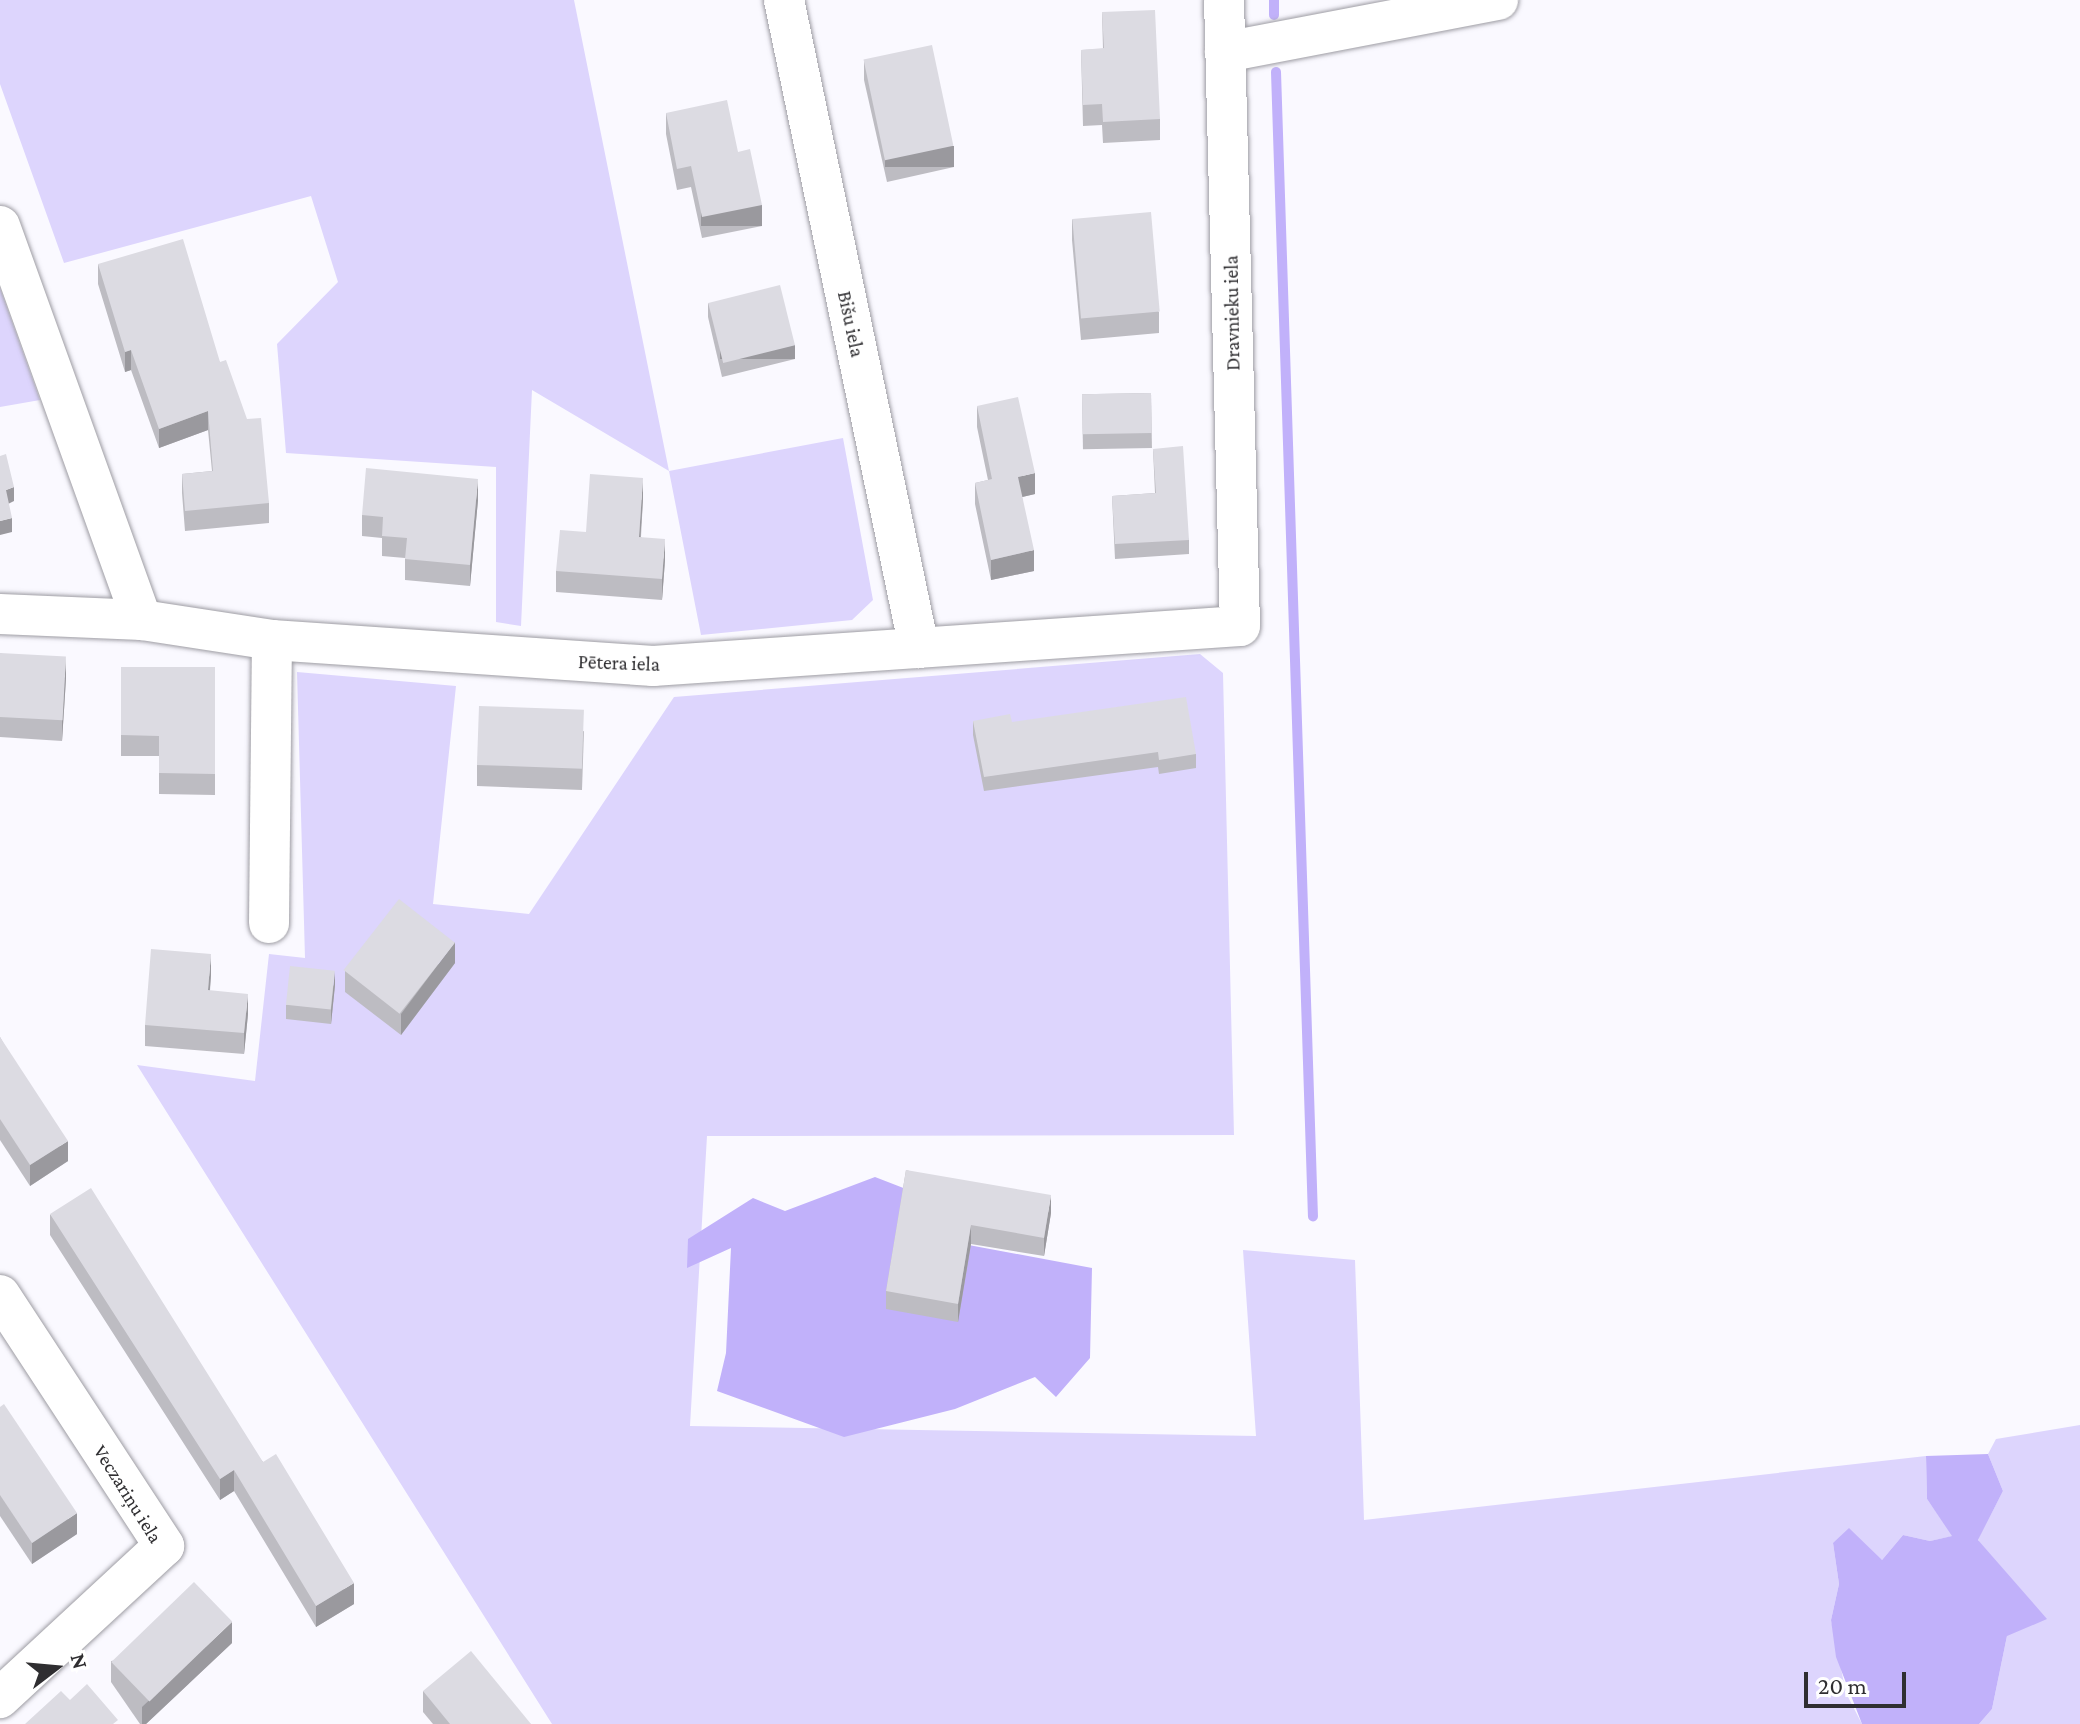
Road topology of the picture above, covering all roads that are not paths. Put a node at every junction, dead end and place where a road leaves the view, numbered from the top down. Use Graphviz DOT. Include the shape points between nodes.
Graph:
graph roads {
  1 [pos="784,0"];
  2 [pos="1224,0"];
  3 [pos="1498,0"];
  4 [pos="1225,52"];
  5 [pos="0,226"];
  6 [pos="0,614"];
  7 [pos="142,620"];
  8 [pos="1240,626"];
  9 [pos="272,640"];
  10 [pos="919,648"];
  11 [pos="269,923"];
  12 [pos="0,1295"];
  13 [pos="0,1698"];
  1 -- 10 [label="street, Bišu iela"];
  2 -- 4 [label="street, Dravnieku iela"];
  3 -- 4 [label="street"];
  4 -- 8 [label="street, Dravnieku iela"];
  5 -- 7 [label="street"];
  6 -- 7 [label="street, Pētera iela"];
  7 -- 9 [label="street, Pētera iela"];
  8 -- 10 [label="street, Pētera iela"];
  9 -- 10 [label="street, Pētera iela" via="653,666"];
  9 -- 11 [label="street"];
  12 -- 13 [label="street, Veczariņu iela" via="164,1546"];
}
